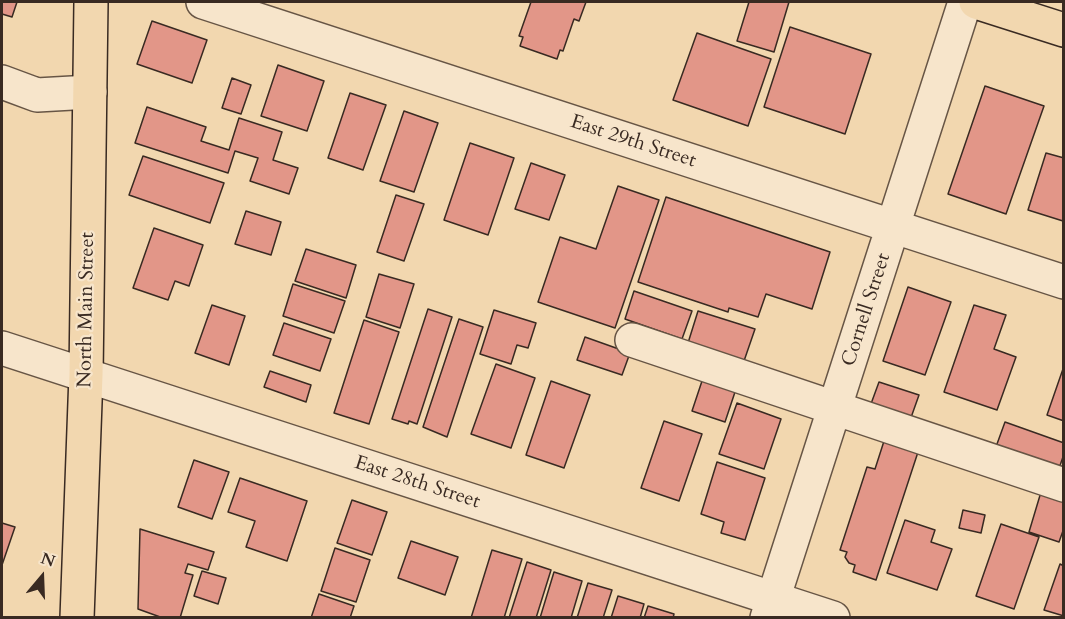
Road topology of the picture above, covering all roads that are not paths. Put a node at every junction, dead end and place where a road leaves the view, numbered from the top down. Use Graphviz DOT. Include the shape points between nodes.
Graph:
graph roads {
  1 [pos="91,2"];
  2 [pos="203,2"];
  3 [pos="965,2"];
  4 [pos="976,2"];
  5 [pos="1064,30"];
  6 [pos="2,82"];
  7 [pos="90,92"];
  8 [pos="894,227"];
  9 [pos="1064,282"];
  10 [pos="632,340"];
  11 [pos="2,348"];
  12 [pos="86,375"];
  13 [pos="835,408"];
  14 [pos="1064,485"];
  15 [pos="771,608"];
  16 [pos="77,618"];
  17 [pos="833,618"];
  1 -- 7 [label="main road, North Main Street"];
  2 -- 8 [label="street, East 29th Street"];
  3 -- 8 [label="street, Cornell Street"];
  4 -- 5 [label="main road"];
  6 -- 7 [label="street" via="37,95"];
  7 -- 12 [label="main road, North Main Street"];
  8 -- 9 [label="street, East 29th Street"];
  8 -- 13 [label="street, Cornell Street"];
  10 -- 13 [label="street"];
  11 -- 12 [label="street, East 28th Street"];
  12 -- 15 [label="street, East 28th Street"];
  12 -- 16 [label="main road, North Main Street"];
  13 -- 14 [label="street"];
  13 -- 15 [label="street, Cornell Street"];
  15 -- 17 [label="street, East 28th Street"];
}
